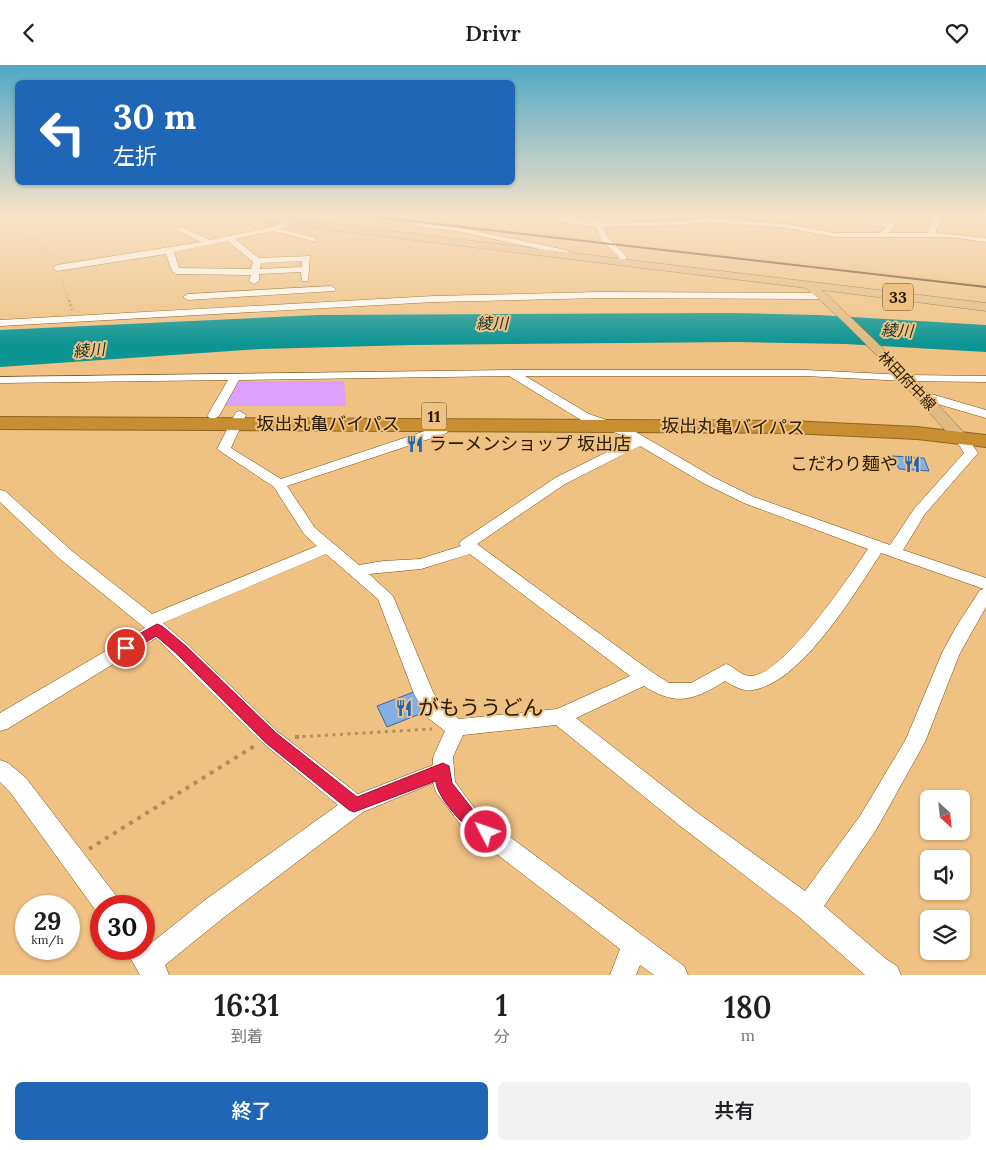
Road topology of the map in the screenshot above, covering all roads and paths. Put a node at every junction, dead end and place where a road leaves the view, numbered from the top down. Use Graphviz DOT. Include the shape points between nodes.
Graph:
graph roads {
  1 [pos="50,257"];
  2 [pos="129,257"];
  3 [pos="171,257"];
  4 [pos="253,257"];
  5 [pos="584,257"];
  6 [pos="623,257"];
  7 [pos="258,261"];
  8 [pos="620,262"];
  9 [pos="57,269"];
  10 [pos="306,269"];
  11 [pos="255,272"];
  12 [pos="810,286"];
  13 [pos="331,289"];
  14 [pos="304,290"];
  15 [pos="250,293"];
  16 [pos="188,297"];
  17 [pos="825,298"];
  18 [pos="986,307"];
  19 [pos="246,309"];
  20 [pos="76,318"];
  21 [pos="0,323"];
  22 [pos="512,373"];
  23 [pos="236,376"];
  24 [pos="903,376"];
  25 [pos="986,379"];
  26 [pos="16,380"];
  27 [pos="0,381"];
  28 [pos="0,389"];
  29 [pos="921,395"];
  30 [pos="0,414"];
  31 [pos="986,414"];
  32 [pos="213,415"];
  33 [pos="585,417"];
  34 [pos="237,420"];
  35 [pos="0,423"];
  36 [pos="603,425"];
  37 [pos="442,430"];
  38 [pos="986,431"];
  39 [pos="955,432"];
  40 [pos="640,441"];
  41 [pos="986,441"];
  42 [pos="279,484"];
  43 [pos="0,494"];
  44 [pos="328,547"];
  45 [pos="472,548"];
  46 [pos="886,549"];
  47 [pos="356,571"];
  48 [pos="986,584"];
  49 [pos="986,594"];
  50 [pos="154,626"];
  51 [pos="645,677"];
  52 [pos="560,717"];
  53 [pos="0,723"];
  54 [pos="456,728"];
  55 [pos="271,738"];
  56 [pos="0,769"];
  57 [pos="443,770"];
  58 [pos="354,805"];
  59 [pos="74,859"];
  60 [pos="100,895"];
  61 [pos="808,908"];
  62 [pos="635,945"];
  63 [pos="147,962"];
  64 [pos="623,975"];
  65 [pos="675,975"];
  66 [pos="888,975"];
  1 -- 9 [label="path"];
  2 -- 9 [label="street"];
  3 -- 11 [label="street" via="176,271"];
  4 -- 7 [label="street"];
  5 -- 8 [label="main road, 33"];
  6 -- 8 [label="street"];
  7 -- 10 [label="street" via="307,258"];
  7 -- 11 [label="street"];
  8 -- 12 [label="main road, 33"];
  9 -- 20 [label="path"];
  10 -- 11 [label="street"];
  10 -- 14 [label="street"];
  11 -- 15 [label="street"];
  12 -- 17 [label="main road, 林田府中線"];
  12 -- 18 [label="main road, 33"];
  13 -- 14 [label="street"];
  14 -- 15 [label="street"];
  15 -- 16 [label="street"];
  15 -- 19 [label="street"];
  17 -- 19 [label="street" via="600,295 434,299"];
  17 -- 24 [label="main road, 林田府中線"];
  19 -- 20 [label="street"];
  20 -- 21 [label="street"];
  22 -- 23 [label="street"];
  22 -- 24 [label="street"];
  22 -- 33 [label="street"];
  23 -- 26 [label="street"];
  23 -- 32 [label="street"];
  24 -- 25 [label="street"];
  24 -- 29 [label="main road, 林田府中線"];
  26 -- 27 [label="street"];
  26 -- 28 [label="street"];
  29 -- 31 [label="street"];
  29 -- 39 [label="main road, 林田府中線"];
  30 -- 32 [label="highway, 坂出丸亀バイパス / 11"];
  32 -- 34 [label="highway, 坂出丸亀バイパス / 11"];
  33 -- 34 [label="highway, 坂出丸亀バイパス / 11"];
  33 -- 36 [label="street"];
  33 -- 39 [label="highway, 坂出丸亀バイパス / 11" via="793,417 867,420"];
  34 -- 35 [label="highway, 坂出丸亀バイパス / 11"];
  34 -- 36 [label="highway, 坂出丸亀バイパス / 11"];
  34 -- 42 [label="street" via="224,449"];
  36 -- 39 [label="highway, 坂出丸亀バイパス / 11"];
  36 -- 40 [label="street" via="624,431"];
  37 -- 42 [label="street"];
  38 -- 39 [label="highway, 坂出丸亀バイパス / 11"];
  39 -- 41 [label="highway, 坂出丸亀バイパス / 11"];
  39 -- 46 [label="street" via="971,453"];
  40 -- 45 [label="street" via="560,481 468,544"];
  40 -- 46 [label="street" via="749,500"];
  42 -- 44 [label="street" via="309,531"];
  43 -- 50 [label="street" via="66,555"];
  44 -- 47 [label="street"];
  44 -- 50 [label="street"];
  45 -- 47 [label="street" via="421,564"];
  45 -- 51 [label="street"];
  46 -- 48 [label="street"];
  46 -- 51 [label="street" via="781,669 752,683 737,679 726,671 694,689 666,690"];
  47 -- 54 [label="street" via="385,596 424,694 434,711"];
  49 -- 61 [label="street" via="951,653 915,742 868,823"];
  50 -- 53 [label="street"];
  50 -- 55 [label="street"];
  51 -- 52 [label="street"];
  52 -- 54 [label="street"];
  52 -- 61 [label="street" via="687,818"];
  54 -- 55 [label="path"];
  54 -- 57 [label="street" via="442,757"];
  55 -- 58 [label="street"];
  55 -- 59 [label="path" via="238,755"];
  56 -- 59 [label="street" via="18,785"];
  57 -- 58 [label="street"];
  57 -- 62 [label="street" via="444,785 471,821"];
  58 -- 63 [label="street"];
  59 -- 60 [label="street"];
  61 -- 66 [label="street"];
  62 -- 64 [label="street"];
  62 -- 65 [label="street"];
}
